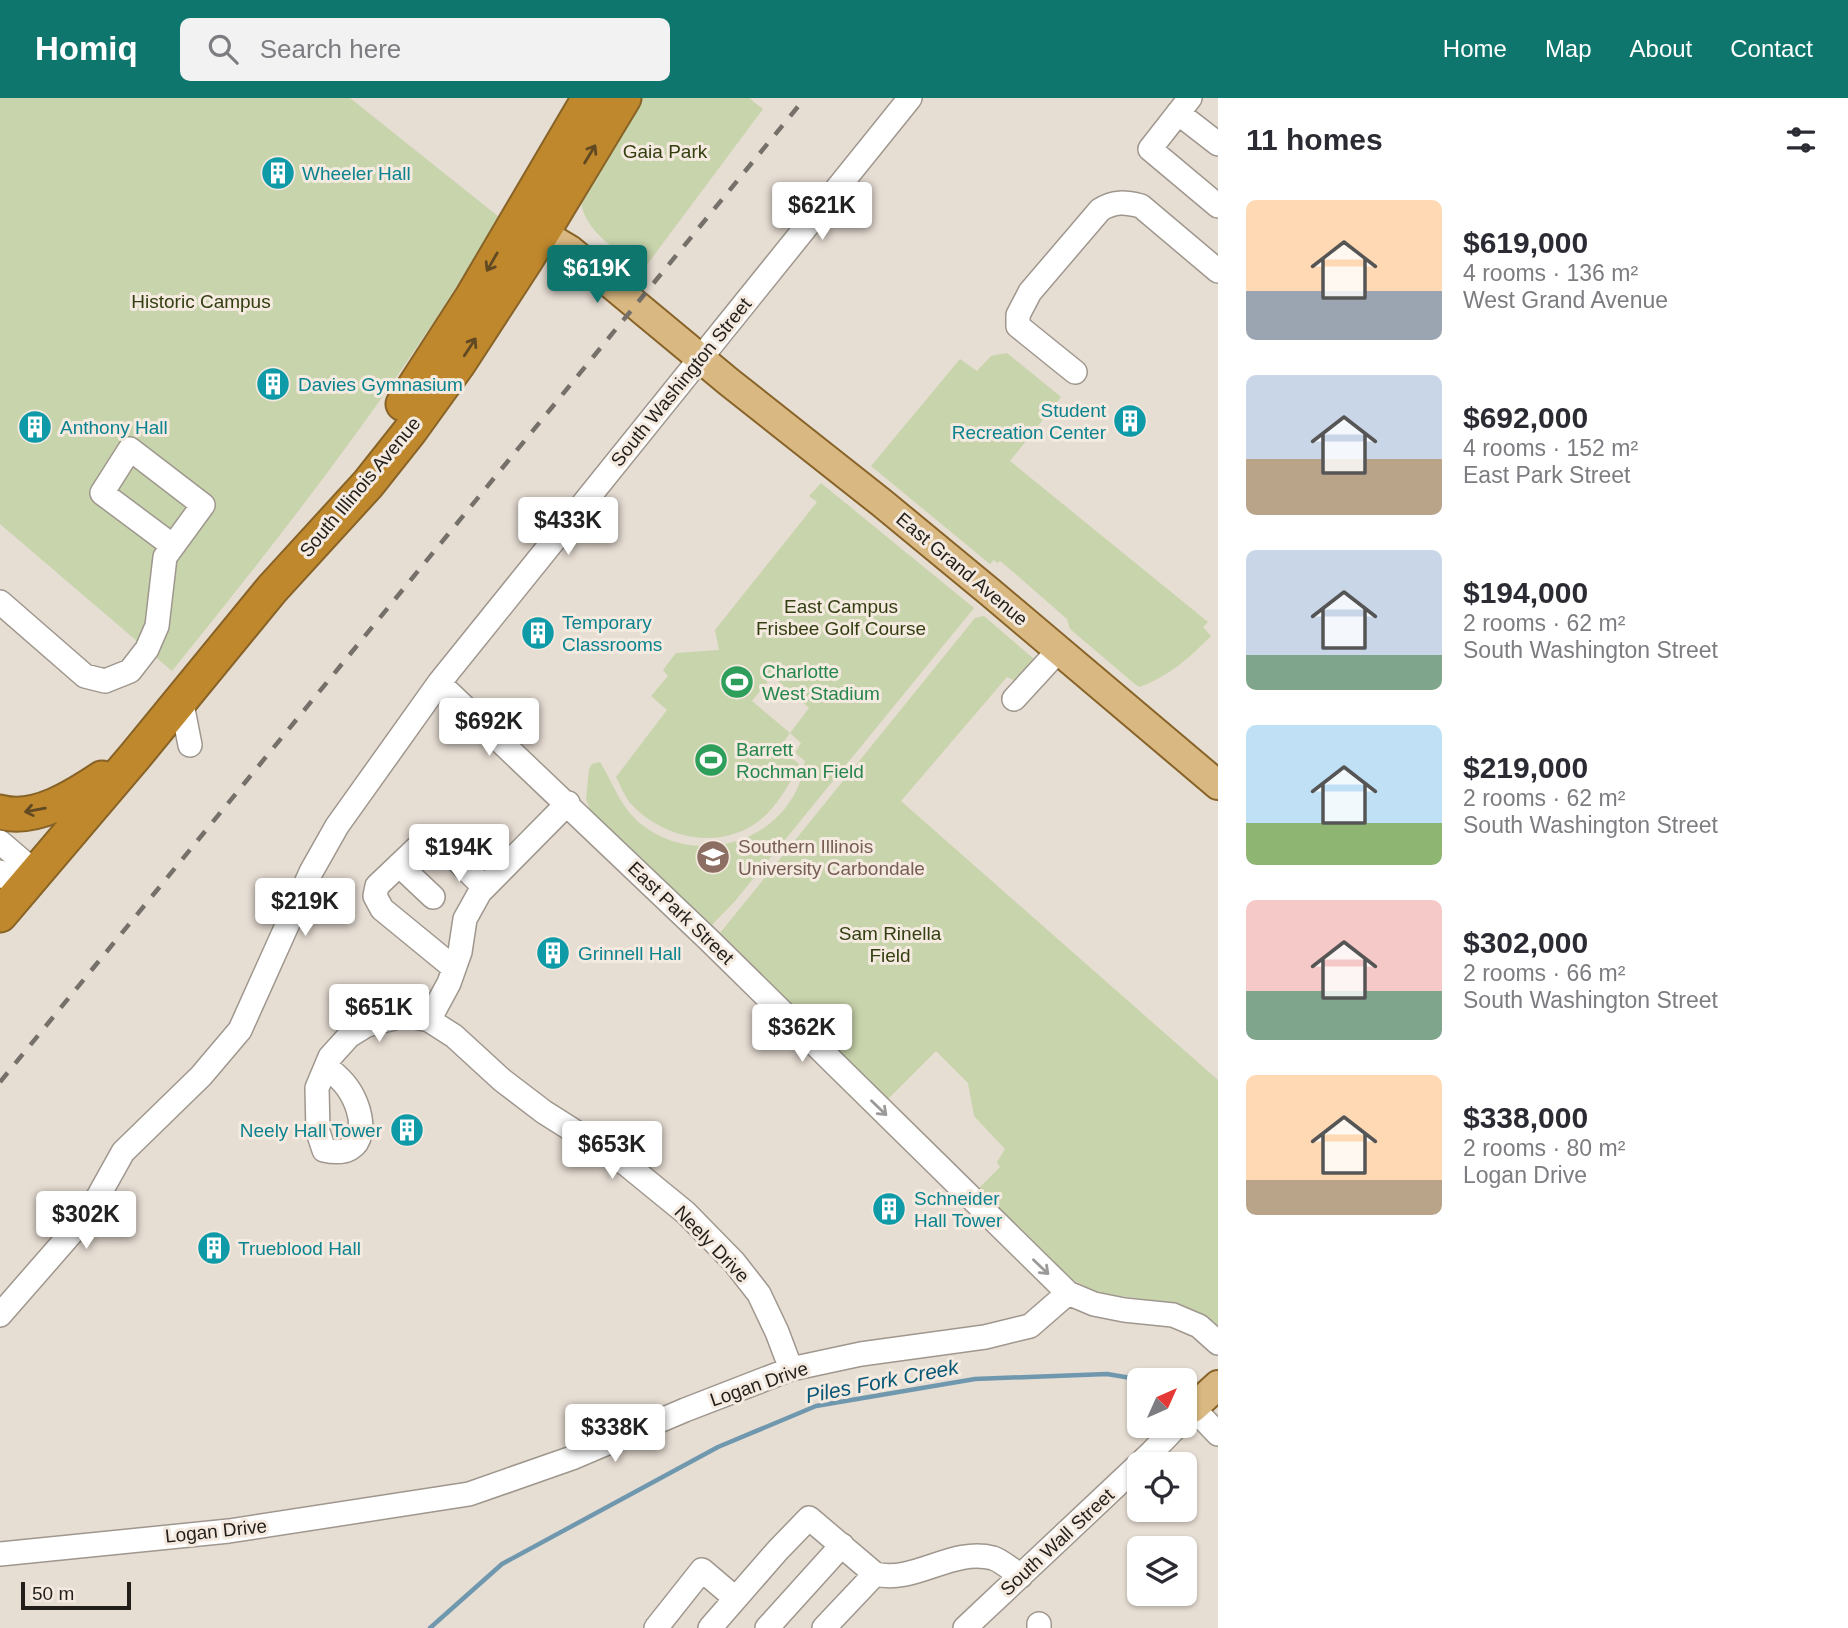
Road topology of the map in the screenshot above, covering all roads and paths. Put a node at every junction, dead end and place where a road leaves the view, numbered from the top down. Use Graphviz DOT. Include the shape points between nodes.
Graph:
graph roads {
  1 [pos="589,98"];
  2 [pos="624,98"];
  3 [pos="910,98"];
  4 [pos="1184,105"];
  5 [pos="1218,144"];
  6 [pos="1218,206"];
  7 [pos="530,227"];
  8 [pos="1218,271"];
  9 [pos="700,359"];
  10 [pos="1075,372"];
  11 [pos="173,545"];
  12 [pos="0,602"];
  13 [pos="1059,650"];
  14 [pos="439,683"];
  15 [pos="181,699"];
  16 [pos="1014,699"];
  17 [pos="190,745"];
  18 [pos="136,754"];
  19 [pos="1218,785"];
  20 [pos="568,803"];
  21 [pos="0,812"];
  22 [pos="0,842"];
  23 [pos="399,865"];
  24 [pos="19,878"];
  25 [pos="484,887"];
  26 [pos="433,897"];
  27 [pos="0,915"];
  28 [pos="454,968"];
  29 [pos="429,1020"];
  30 [pos="327,1067"];
  31 [pos="1068,1293"];
  32 [pos="0,1315"];
  33 [pos="1218,1343"];
  34 [pos="791,1369"];
  35 [pos="1218,1385"];
  36 [pos="1197,1405"];
  37 [pos="1197,1423"];
  38 [pos="1218,1434"];
  39 [pos="1165,1438"];
  40 [pos="842,1545"];
  41 [pos="0,1554"];
  42 [pos="875,1574"];
  43 [pos="1021,1576"];
  44 [pos="735,1598"];
  45 [pos="656,1628"];
  46 [pos="710,1628"];
  47 [pos="767,1628"];
  48 [pos="824,1628"];
  49 [pos="965,1628"];
  1 -- 7 [label="highway, South Illinois Avenue"];
  7 -- 2 [label="highway, South Illinois Avenue, one-way"];
  3 -- 9 [label="street, South Washington Street"];
  4 -- 5 [label="street"];
  4 -- 6 [label="street" via="1150,149"];
  7 -- 9 [label="main road, East Grand Avenue" via="570,250"];
  7 -- 15 [label="highway, South Illinois Avenue" via="459,363 410,431"];
  8 -- 10 [label="street" via="1141,206 1125,202 1100,210 1030,292 1018,314 1018,326"];
  9 -- 13 [label="main road, East Grand Avenue"];
  9 -- 14 [label="street, South Washington Street"];
  11 -- 12 [label="street" via="165,557 157,626 147,649 130,671 105,681 85,676"];
  13 -- 16 [label="street"];
  13 -- 19 [label="main road, East Grand Avenue"];
  14 -- 20 [label="street, East Park Street"];
  14 -- 32 [label="street, South Washington Street" via="337,826 311,872 240,1030 201,1076 123,1152 89,1213"];
  15 -- 17 [label="street"];
  15 -- 18 [label="highway, South Illinois Avenue"];
  18 -- 21 [label="highway, one-way" via="56,806"];
  18 -- 24 [label="highway, South Illinois Avenue"];
  20 -- 25 [label="street"];
  20 -- 31 [label="street, East Park Street, one-way" via="937,1153"];
  22 -- 24 [label="street"];
  23 -- 25 [label="street" via="420,845 433,842"];
  23 -- 26 [label="street"];
  23 -- 28 [label="street" via="377,886 375,896 382,909"];
  24 -- 27 [label="highway, South Illinois Avenue"];
  25 -- 28 [label="street" via="465,919"];
  28 -- 29 [label="street"];
  29 -- 30 [label="street" via="406,1015 367,1025 349,1036"];
  29 -- 34 [label="street, Neely Drive" via="544,1112 625,1164 686,1213 759,1294"];
  31 -- 33 [label="street" via="1094,1304 1172,1315 1199,1326"];
  31 -- 34 [label="street, Logan Drive" via="1030,1325 985,1337"];
  34 -- 41 [label="street, Logan Drive" via="572,1458 468,1494 229,1531"];
  35 -- 36 [label="main road, South Wall Street"];
  37 -- 38 [label="street"];
  39 -- 43 [label="street, South Wall Street"];
  40 -- 42 [label="street"];
  40 -- 44 [label="street" via="809,1518"];
  40 -- 47 [label="street"];
  42 -- 43 [label="street" via="888,1577 959,1556 994,1558"];
  42 -- 48 [label="street"];
  43 -- 49 [label="street, South Wall Street"];
  44 -- 45 [label="street" via="702,1570"];
  44 -- 46 [label="street"];
}
